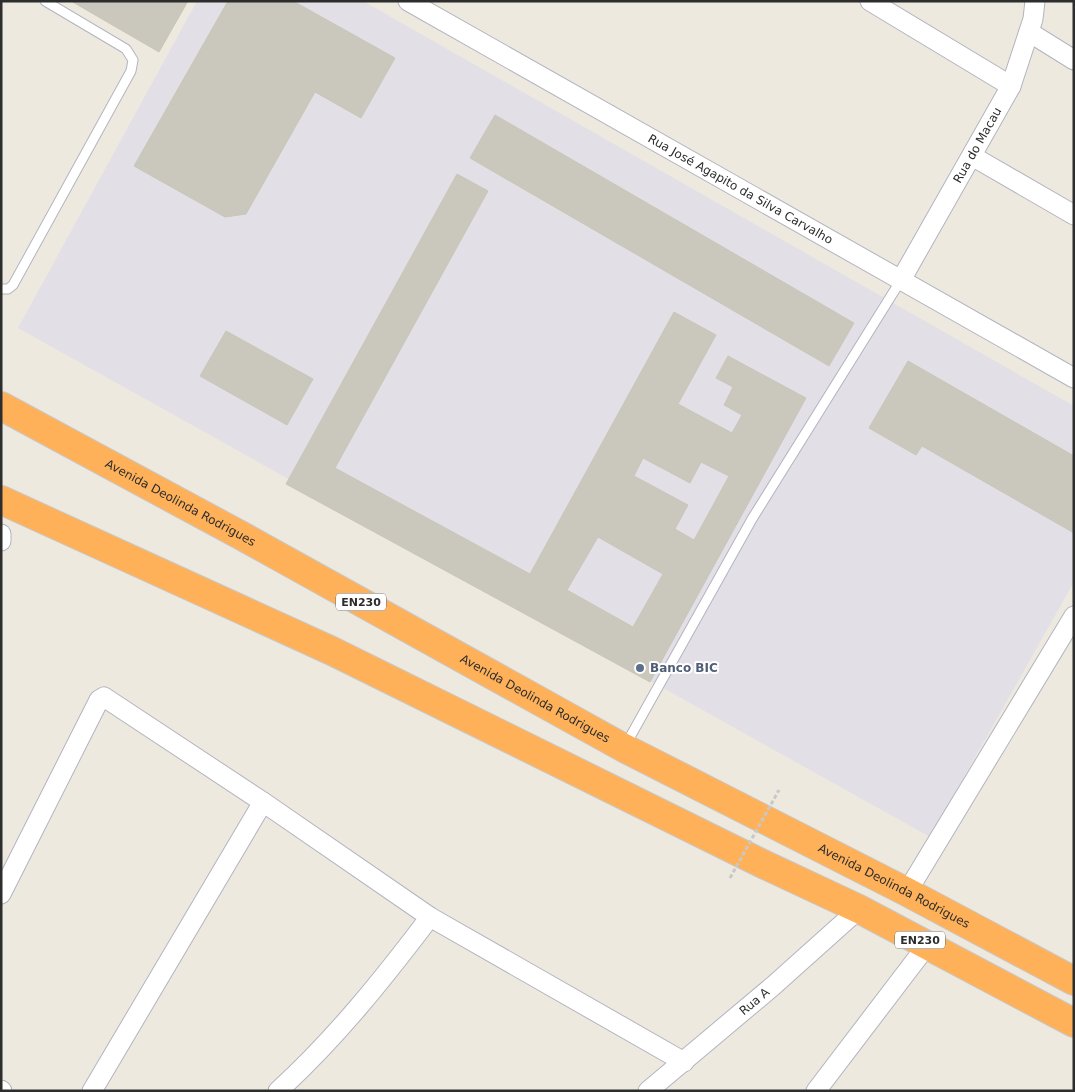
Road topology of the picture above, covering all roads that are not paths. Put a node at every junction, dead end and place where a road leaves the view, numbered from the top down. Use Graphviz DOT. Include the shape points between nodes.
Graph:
graph roads {
  1 [pos="44,1"];
  2 [pos="408,1"];
  3 [pos="870,1"];
  4 [pos="1035,1"];
  5 [pos="1029,32"];
  6 [pos="1074,60"];
  7 [pos="1011,86"];
  8 [pos="972,156"];
  9 [pos="1074,215"];
  10 [pos="901,280"];
  11 [pos="1,289"];
  12 [pos="1074,378"];
  13 [pos="1,406"];
  14 [pos="1,500"];
  15 [pos="1,534"];
  16 [pos="1,541"];
  17 [pos="1074,616"];
  18 [pos="624,748"];
  19 [pos="263,802"];
  20 [pos="907,892"];
  21 [pos="1,894"];
  22 [pos="859,909"];
  23 [pos="430,917"];
  24 [pos="928,944"];
  25 [pos="1074,982"];
  26 [pos="1074,1022"];
  27 [pos="684,1062"];
  28 [pos="92,1091"];
  29 [pos="278,1091"];
  30 [pos="648,1091"];
  31 [pos="816,1091"];
  1 -- 11 [label="lane" via="126,49 133,60 131,70 13,285"];
  2 -- 10 [label="street, Rua José Agapito da Silva Carvalho"];
  3 -- 7 [label="street"];
  4 -- 5 [label="street, Rua do Macau"];
  5 -- 6 [label="street"];
  5 -- 7 [label="street, Rua do Macau"];
  7 -- 8 [label="street, Rua do Macau"];
  8 -- 9 [label="street"];
  8 -- 10 [label="street, Rua do Macau"];
  10 -- 12 [label="street, Rua José Agapito da Silva Carvalho"];
  10 -- 18 [label="lane" via="752,519"];
  13 -- 18 [label="highway, Avenida Deolinda Rodrigues / EN230" via="234,531"];
  14 -- 22 [label="highway, EN230" via="332,651"];
  15 -- 16 [label="street"];
  17 -- 20 [label="street"];
  18 -- 20 [label="highway, Avenida Deolinda Rodrigues / EN230"];
  19 -- 21 [label="street" via="102,696"];
  19 -- 23 [label="street"];
  19 -- 28 [label="street"];
  20 -- 25 [label="highway, Avenida Deolinda Rodrigues / EN230"];
  22 -- 24 [label="highway, EN230"];
  22 -- 27 [label="street, Rua A"];
  23 -- 27 [label="street"];
  23 -- 29 [label="street" via="372,994 312,1060"];
  24 -- 26 [label="highway, EN230"];
  24 -- 31 [label="street"];
  27 -- 30 [label="street, Rua A"];
}
